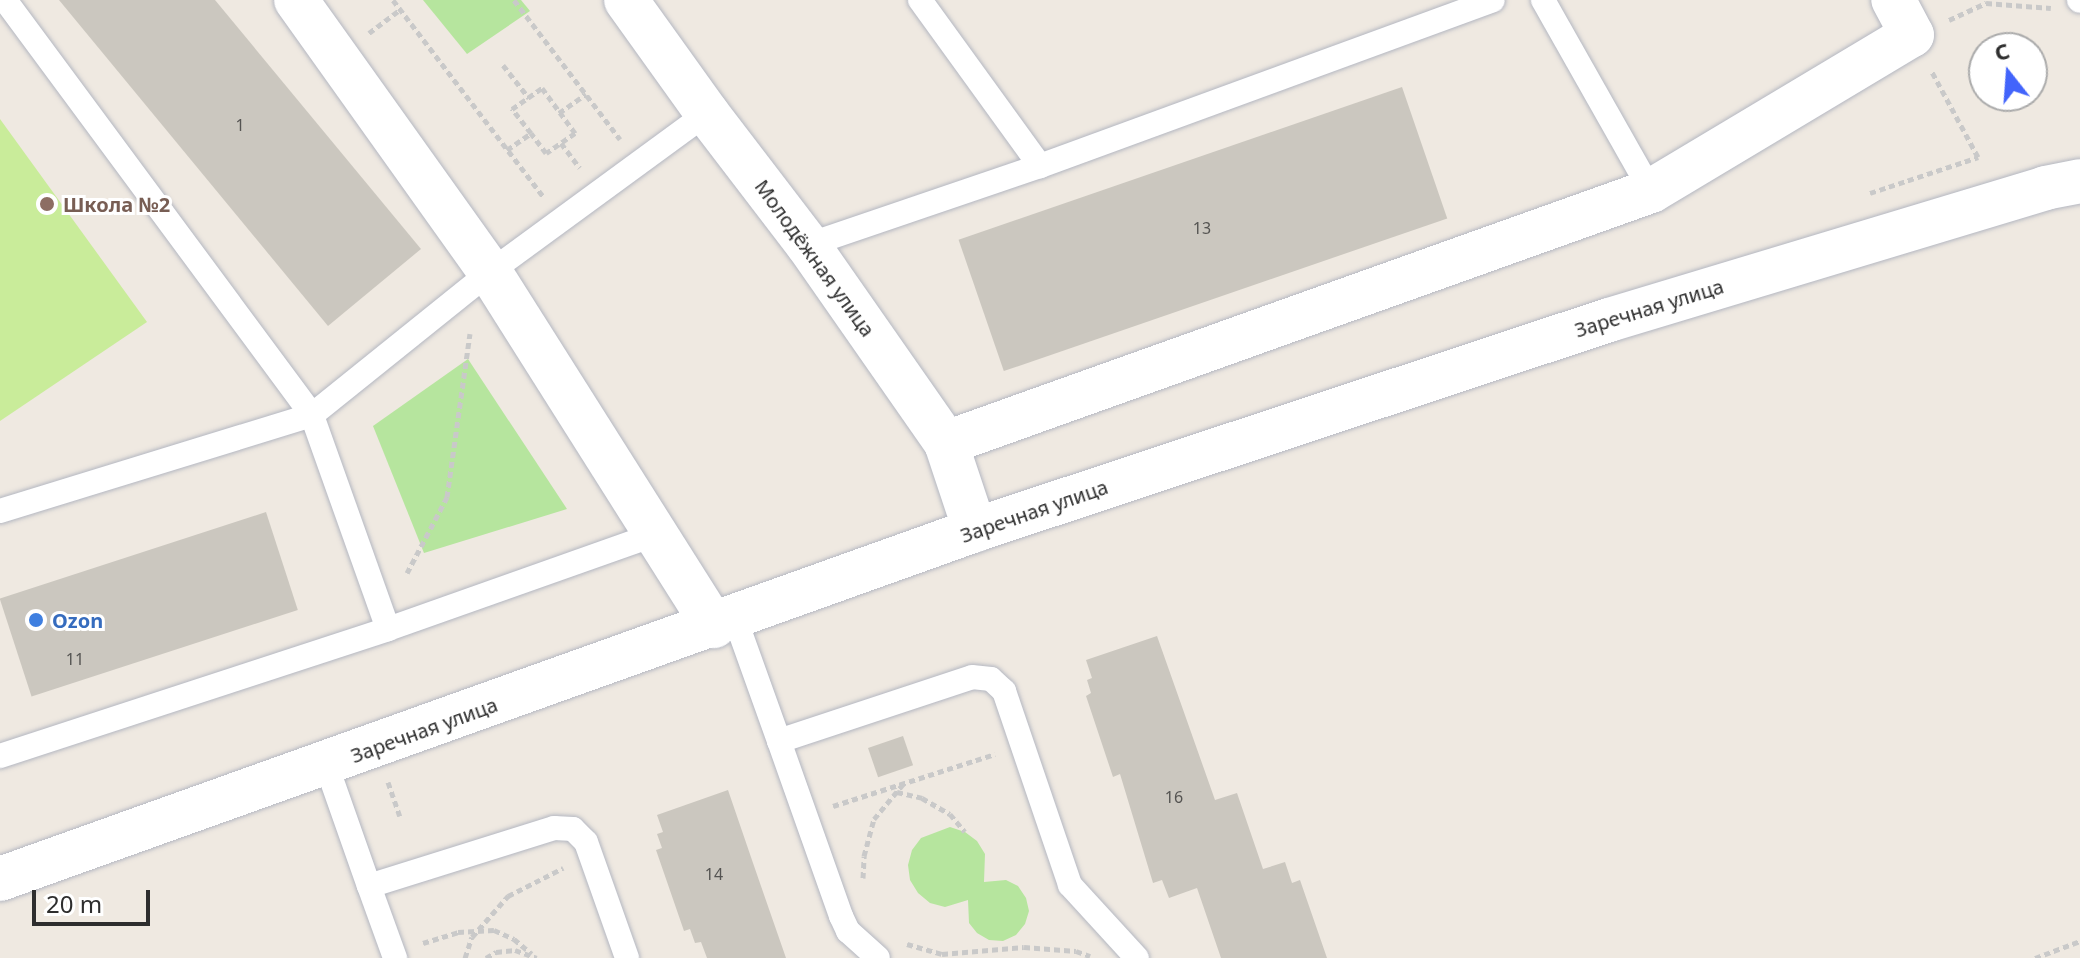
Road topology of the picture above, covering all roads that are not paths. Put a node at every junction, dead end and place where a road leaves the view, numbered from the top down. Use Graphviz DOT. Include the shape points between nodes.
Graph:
graph roads {
  1 [pos="5,0"];
  2 [pos="296,0"];
  3 [pos="626,0"];
  4 [pos="920,0"];
  5 [pos="1493,0"];
  6 [pos="1543,0"];
  7 [pos="1902,18"];
  8 [pos="707,113"];
  9 [pos="1040,166"];
  10 [pos="2080,181"];
  11 [pos="1651,191"];
  12 [pos="808,245"];
  13 [pos="490,272"];
  14 [pos="312,415"];
  15 [pos="946,443"];
  16 [pos="0,511"];
  17 [pos="975,530"];
  18 [pos="657,534"];
  19 [pos="725,622"];
  20 [pos="388,629"];
  21 [pos="779,741"];
  22 [pos="0,756"];
  23 [pos="326,764"];
  24 [pos="0,879"];
  25 [pos="369,886"];
  26 [pos="394,955"];
  27 [pos="627,958"];
  28 [pos="878,958"];
  29 [pos="1137,958"];
  1 -- 14 [label="lane"];
  2 -- 13 [label="street"];
  3 -- 8 [label="street, Молодёжная улица"];
  4 -- 9 [label="lane"];
  5 -- 9 [label="lane"];
  6 -- 11 [label="lane"];
  7 -- 11 [label="street"];
  8 -- 12 [label="street, Молодёжная улица"];
  8 -- 13 [label="lane"];
  9 -- 12 [label="lane"];
  10 -- 17 [label="street, Заречная улица" via="1609,320"];
  11 -- 15 [label="street"];
  12 -- 15 [label="street, Молодёжная улица"];
  13 -- 14 [label="lane"];
  13 -- 18 [label="street"];
  14 -- 16 [label="lane"];
  14 -- 20 [label="lane"];
  15 -- 17 [label="street, Молодёжная улица"];
  17 -- 19 [label="street, Заречная улица"];
  18 -- 19 [label="street"];
  18 -- 20 [label="lane"];
  19 -- 21 [label="lane"];
  19 -- 23 [label="street, Заречная улица"];
  20 -- 22 [label="lane"];
  21 -- 28 [label="lane" via="848,931"];
  21 -- 29 [label="lane" via="972,677 991,679 1004,691 1070,885"];
  23 -- 24 [label="street, Заречная улица"];
  23 -- 25 [label="lane"];
  25 -- 26 [label="lane"];
  25 -- 27 [label="lane" via="554,828 573,829 586,842"];
}
